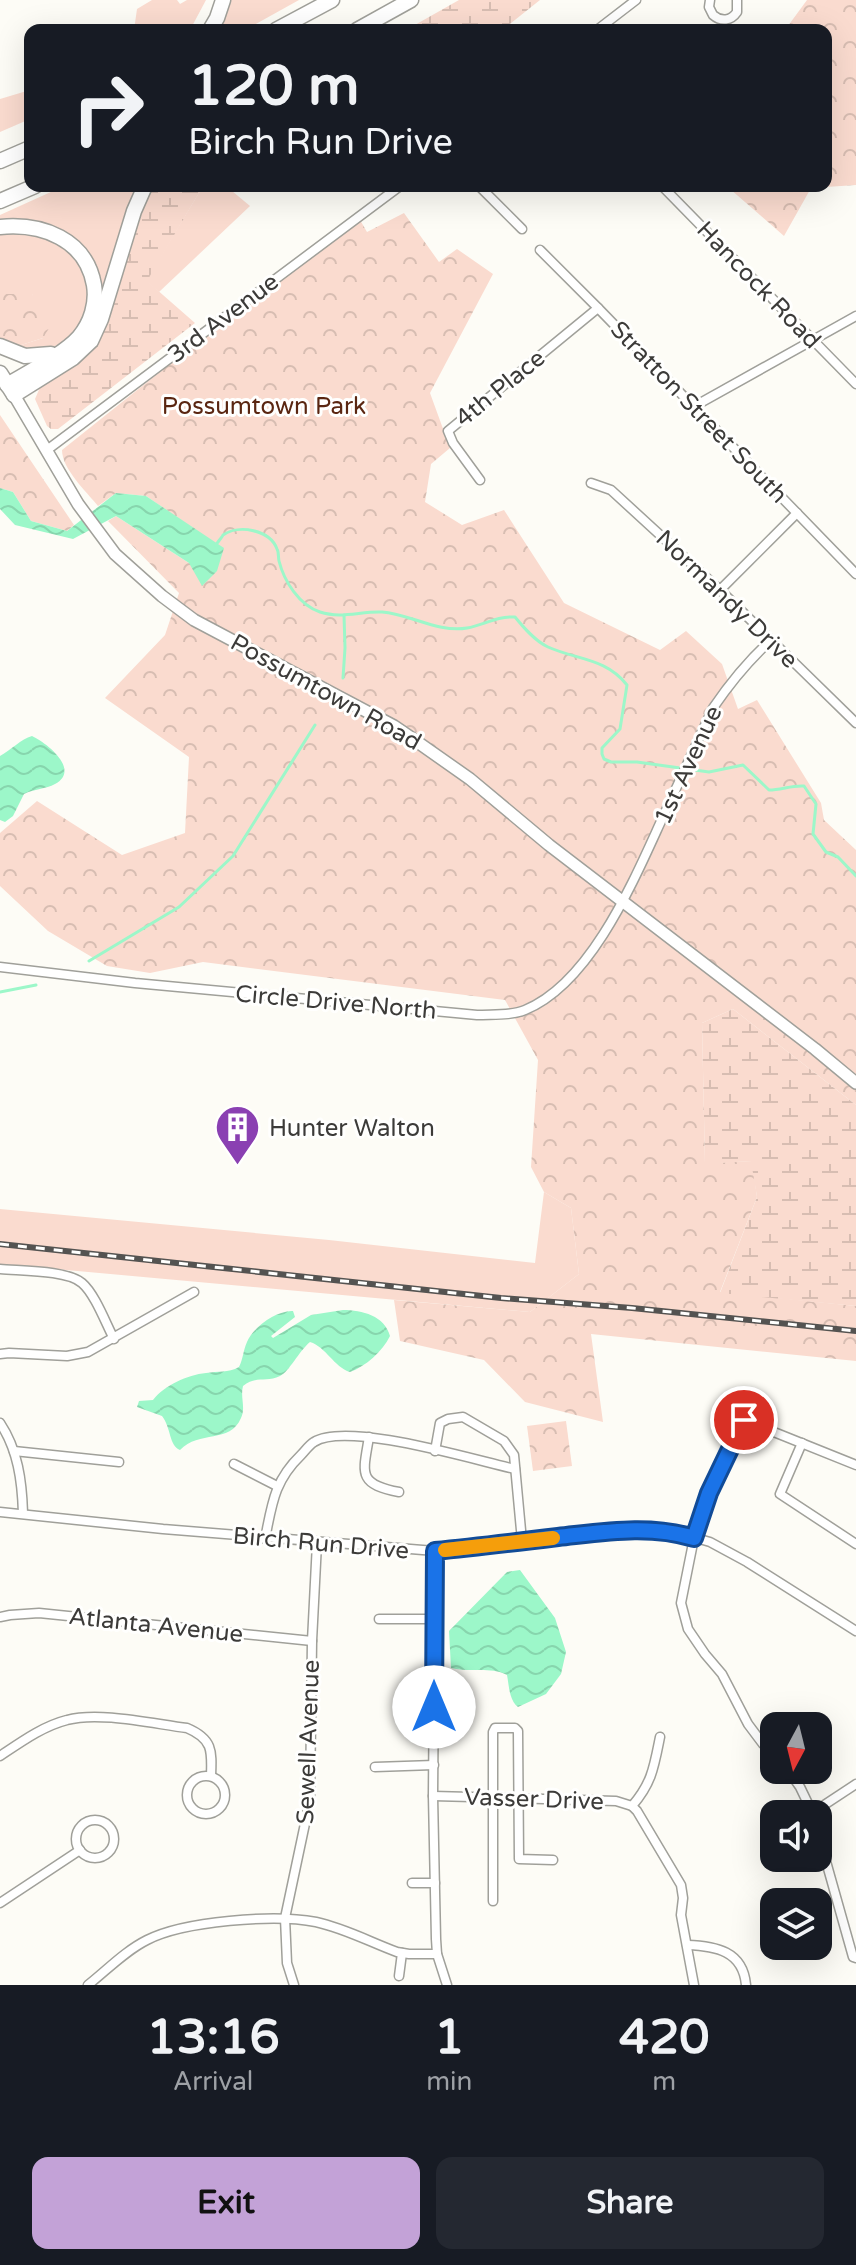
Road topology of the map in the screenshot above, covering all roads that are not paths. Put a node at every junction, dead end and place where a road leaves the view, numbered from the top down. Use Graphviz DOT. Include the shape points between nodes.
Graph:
graph roads {
  1 [pos="223,0"];
  2 [pos="332,0"];
  3 [pos="411,0"];
  4 [pos="636,0"];
  5 [pos="710,0"];
  6 [pos="737,0"];
  7 [pos="383,16"];
  8 [pos="214,24"];
  9 [pos="287,24"];
  10 [pos="368,24"];
  11 [pos="379,24"];
  12 [pos="605,24"];
  13 [pos="24,151"];
  14 [pos="0,161"];
  15 [pos="24,191"];
  16 [pos="142,192"];
  17 [pos="392,192"];
  18 [pos="485,192"];
  19 [pos="668,192"];
  20 [pos="0,201"];
  21 [pos="0,227"];
  22 [pos="522,229"];
  23 [pos="540,250"];
  24 [pos="598,308"];
  25 [pos="856,316"];
  26 [pos="813,340"];
  27 [pos="0,346"];
  28 [pos="59,352"];
  29 [pos="7,384"];
  30 [pos="856,384"];
  31 [pos="693,407"];
  32 [pos="47,450"];
  33 [pos="480,480"];
  34 [pos="591,483"];
  35 [pos="797,513"];
  36 [pos="856,574"];
  37 [pos="720,590"];
  38 [pos="771,640"];
  39 [pos="856,723"];
  40 [pos="623,903"];
  41 [pos="0,967"];
  42 [pos="856,1083"];
  43 [pos="0,1269"];
  44 [pos="194,1292"];
  45 [pos="114,1339"];
  46 [pos="0,1354"];
  47 [pos="0,1423"];
  48 [pos="369,1437"];
  49 [pos="802,1443"];
  50 [pos="14,1451"];
  51 [pos="435,1451"];
  52 [pos="119,1462"];
  53 [pos="234,1464"];
  54 [pos="856,1465"];
  55 [pos="515,1469"];
  56 [pos="277,1486"];
  57 [pos="399,1492"];
  58 [pos="0,1512"];
  59 [pos="23,1513"];
  60 [pos="694,1538"];
  61 [pos="265,1539"];
  62 [pos="522,1541"];
  63 [pos="317,1543"];
  64 [pos="856,1544"];
  65 [pos="435,1551"];
  66 [pos="0,1617"];
  67 [pos="379,1619"];
  68 [pos="435,1619"];
  69 [pos="856,1631"];
  70 [pos="312,1641"];
  71 [pos="660,1737"];
  72 [pos="760,1740"];
  73 [pos="0,1756"];
  74 [pos="434,1765"];
  75 [pos="375,1767"];
  76 [pos="211,1776"];
  77 [pos="856,1784"];
  78 [pos="433,1796"];
  79 [pos="494,1797"];
  80 [pos="518,1798"];
  81 [pos="832,1800"];
  82 [pos="632,1806"];
  83 [pos="80,1850"];
  84 [pos="553,1860"];
  85 [pos="829,1872"];
  86 [pos="412,1883"];
  87 [pos="435,1883"];
  88 [pos="493,1901"];
  89 [pos="0,1903"];
  90 [pos="285,1918"];
  91 [pos="687,1945"];
  92 [pos="402,1953"];
  93 [pos="437,1954"];
  94 [pos="856,1958"];
  95 [pos="399,1976"];
  96 [pos="88,1985"];
  97 [pos="294,1985"];
  98 [pos="447,1985"];
  99 [pos="694,1985"];
  100 [pos="746,1985"];
  1 -- 8 [label="highway"];
  2 -- 9 [label="highway"];
  3 -- 7 [label="highway"];
  4 -- 12 [label="street"];
  5 -- 6 [label="street" via="713,15 725,20 737,12"];
  7 -- 10 [label="highway"];
  7 -- 11 [label="highway"];
  13 -- 14 [label="highway"];
  15 -- 20 [label="highway"];
  16 -- 29 [label="highway" via="91,341 73,358"];
  17 -- 32 [label="street, 3rd Avenue"];
  18 -- 22 [label="street"];
  19 -- 26 [label="street, Hancock Road"];
  21 -- 28 [label="highway" via="53,234 78,250 89,267 95,294 91,316 78,337"];
  23 -- 24 [label="street, Stratton Street South"];
  24 -- 31 [label="street, Stratton Street South"];
  24 -- 33 [label="street, 4th Place" via="448,431"];
  25 -- 26 [label="street"];
  26 -- 30 [label="street, Hancock Road"];
  26 -- 31 [label="street"];
  27 -- 28 [label="highway" via="25,356"];
  28 -- 29 [label="highway"];
  29 -- 32 [label="main road, Possumtown Road"];
  31 -- 35 [label="street, Stratton Street South"];
  32 -- 40 [label="main road, Possumtown Road" via="78,504 138,576 194,620 394,726 470,779"];
  34 -- 37 [label="street, Normandy Drive" via="611,490"];
  35 -- 36 [label="street, Stratton Street South"];
  35 -- 37 [label="street"];
  37 -- 38 [label="street, Normandy Drive"];
  38 -- 39 [label="street, Normandy Drive"];
  38 -- 40 [label="street, 1st Avenue" via="713,708"];
  40 -- 41 [label="street, Circle Drive North" via="574,973 550,996 523,1011 499,1014"];
  40 -- 42 [label="main road, Possumtown Road"];
  43 -- 45 [label="street" via="81,1281"];
  44 -- 45 [label="street"];
  45 -- 46 [label="street" via="78,1355"];
  47 -- 50 [label="street"];
  48 -- 51 [label="street"];
  48 -- 56 [label="street" via="332,1436 314,1442"];
  48 -- 57 [label="street" via="365,1475 380,1488"];
  49 -- 54 [label="street"];
  49 -- 60 [label="street" via="744,1420"];
  49 -- 64 [label="street" via="780,1494"];
  50 -- 52 [label="street"];
  50 -- 59 [label="street"];
  51 -- 55 [label="street"];
  51 -- 55 [label="street" via="440,1423 463,1417 504,1441 514,1455"];
  53 -- 56 [label="street"];
  55 -- 62 [label="street"];
  56 -- 61 [label="street"];
  58 -- 59 [label="street, Birch Run Drive"];
  59 -- 61 [label="street, Birch Run Drive"];
  60 -- 62 [label="street, Birch Run Drive" via="629,1530"];
  60 -- 69 [label="street, Birch Run Drive" via="747,1562"];
  60 -- 72 [label="street" via="681,1603 688,1629 722,1674"];
  61 -- 63 [label="street, Birch Run Drive"];
  62 -- 65 [label="street, Birch Run Drive"];
  63 -- 65 [label="street, Birch Run Drive"];
  63 -- 70 [label="street, Sewell Avenue"];
  65 -- 68 [label="street"];
  66 -- 70 [label="street, Atlanta Avenue" via="39,1613"];
  67 -- 68 [label="street"];
  68 -- 74 [label="street"];
  70 -- 90 [label="street, Sewell Avenue" via="310,1800"];
  71 -- 82 [label="street" via="649,1785"];
  73 -- 76 [label="street" via="54,1724 98,1717 201,1734 212,1754"];
  74 -- 75 [label="street"];
  74 -- 78 [label="street"];
  76 -- 76 [label="street" via="196,1778 188,1787 189,1804 198,1812 215,1812 223,1803 223,1786"];
  77 -- 81 [label="street"];
  78 -- 79 [label="street, Vasser Drive"];
  78 -- 87 [label="street"];
  79 -- 80 [label="street, Vasser Drive"];
  79 -- 80 [label="street" via="493,1731 515,1728"];
  79 -- 88 [label="street"];
  80 -- 82 [label="street, Vasser Drive"];
  80 -- 84 [label="street" via="519,1859"];
  82 -- 91 [label="street, Vasser Drive" via="681,1885"];
  83 -- 83 [label="street" via="95,1858 107,1855 114,1833 102,1820 90,1820 76,1836"];
  83 -- 89 [label="street"];
  85 -- 94 [label="street"];
  86 -- 87 [label="street"];
  87 -- 93 [label="street"];
  90 -- 92 [label="street" via="329,1926"];
  90 -- 96 [label="street" via="171,1931 146,1940"];
  90 -- 97 [label="street, Sewell Avenue" via="287,1963"];
  91 -- 99 [label="street, Vasser Drive"];
  91 -- 100 [label="street" via="708,1945 731,1956 745,1973"];
  92 -- 93 [label="street"];
  92 -- 95 [label="street"];
  93 -- 98 [label="street"];
}
